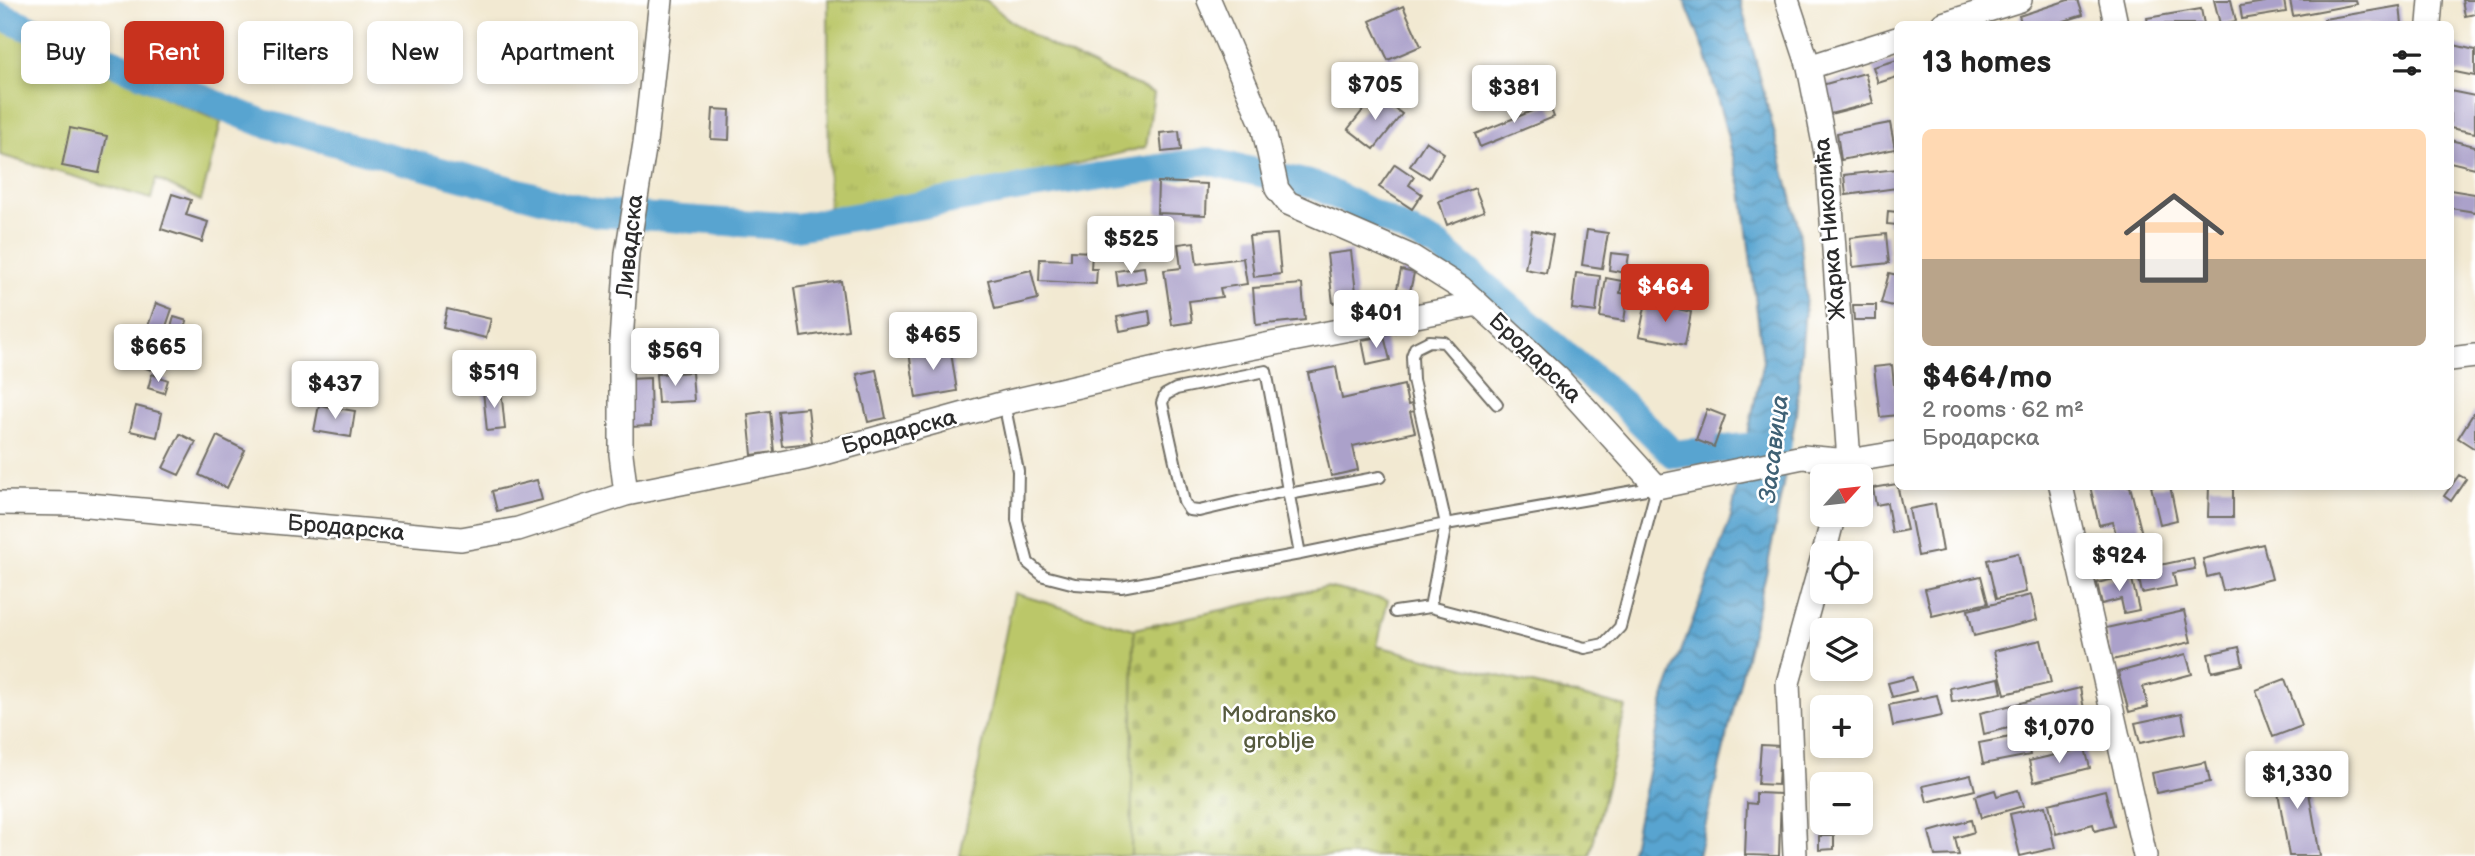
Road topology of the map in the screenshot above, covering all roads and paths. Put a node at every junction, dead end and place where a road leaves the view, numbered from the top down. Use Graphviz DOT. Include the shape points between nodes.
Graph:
graph roads {
  1 [pos="661,0"];
  2 [pos="1209,0"];
  3 [pos="1787,0"];
  4 [pos="2020,0"];
  5 [pos="2111,0"];
  6 [pos="2431,0"];
  7 [pos="1953,21"];
  8 [pos="2115,21"];
  9 [pos="2429,21"];
  10 [pos="1894,40"];
  11 [pos="1809,67"];
  12 [pos="1478,304"];
  13 [pos="2475,356"];
  14 [pos="2454,359"];
  15 [pos="1004,403"];
  16 [pos="1497,404"];
  17 [pos="1894,454"];
  18 [pos="1829,464"];
  19 [pos="1847,464"];
  20 [pos="1863,464"];
  21 [pos="1380,477"];
  22 [pos="1657,487"];
  23 [pos="2062,490"];
  24 [pos="1289,492"];
  25 [pos="626,494"];
  26 [pos="0,503"];
  27 [pos="1446,524"];
  28 [pos="1300,554"];
  29 [pos="1810,603"];
  30 [pos="1430,607"];
  31 [pos="1395,612"];
  32 [pos="1795,856"];
  33 [pos="2145,856"];
  1 -- 25 [label="street, Ливадска" via="627,253 621,342 621,454"];
  2 -- 12 [label="street" via="1263,126 1277,189 1288,203 1412,257"];
  3 -- 11 [label="street, Жарка Николића"];
  4 -- 7 [label="street"];
  5 -- 8 [label="street"];
  6 -- 9 [label="street"];
  10 -- 11 [label="street"];
  11 -- 19 [label="street, Жарка Николића" via="1828,164"];
  12 -- 15 [label="street, Бродарска" via="1209,356"];
  12 -- 22 [label="street, Бродарска" via="1559,379"];
  13 -- 14 [label="street"];
  15 -- 25 [label="street, Бродарска" via="806,458"];
  15 -- 28 [label="lane" via="1018,471 1017,520 1028,563 1044,576 1075,584 1121,587"];
  16 -- 27 [label="lane" via="1444,342 1429,341 1415,348 1413,380"];
  17 -- 20 [label="street"];
  18 -- 22 [label="street" via="1804,457"];
  21 -- 24 [label="lane"];
  22 -- 27 [label="lane"];
  22 -- 30 [label="lane" via="1620,627 1604,644 1585,648"];
  23 -- 33 [label="street"];
  24 -- 24 [label="lane" via="1266,371 1165,395 1162,403 1189,510"];
  24 -- 28 [label="lane"];
  25 -- 26 [label="street, Бродарска" via="518,529 461,538 77,504"];
  27 -- 28 [label="lane"];
  27 -- 30 [label="lane"];
  29 -- 32 [label="street" via="1788,683"];
  30 -- 31 [label="lane"];
}
